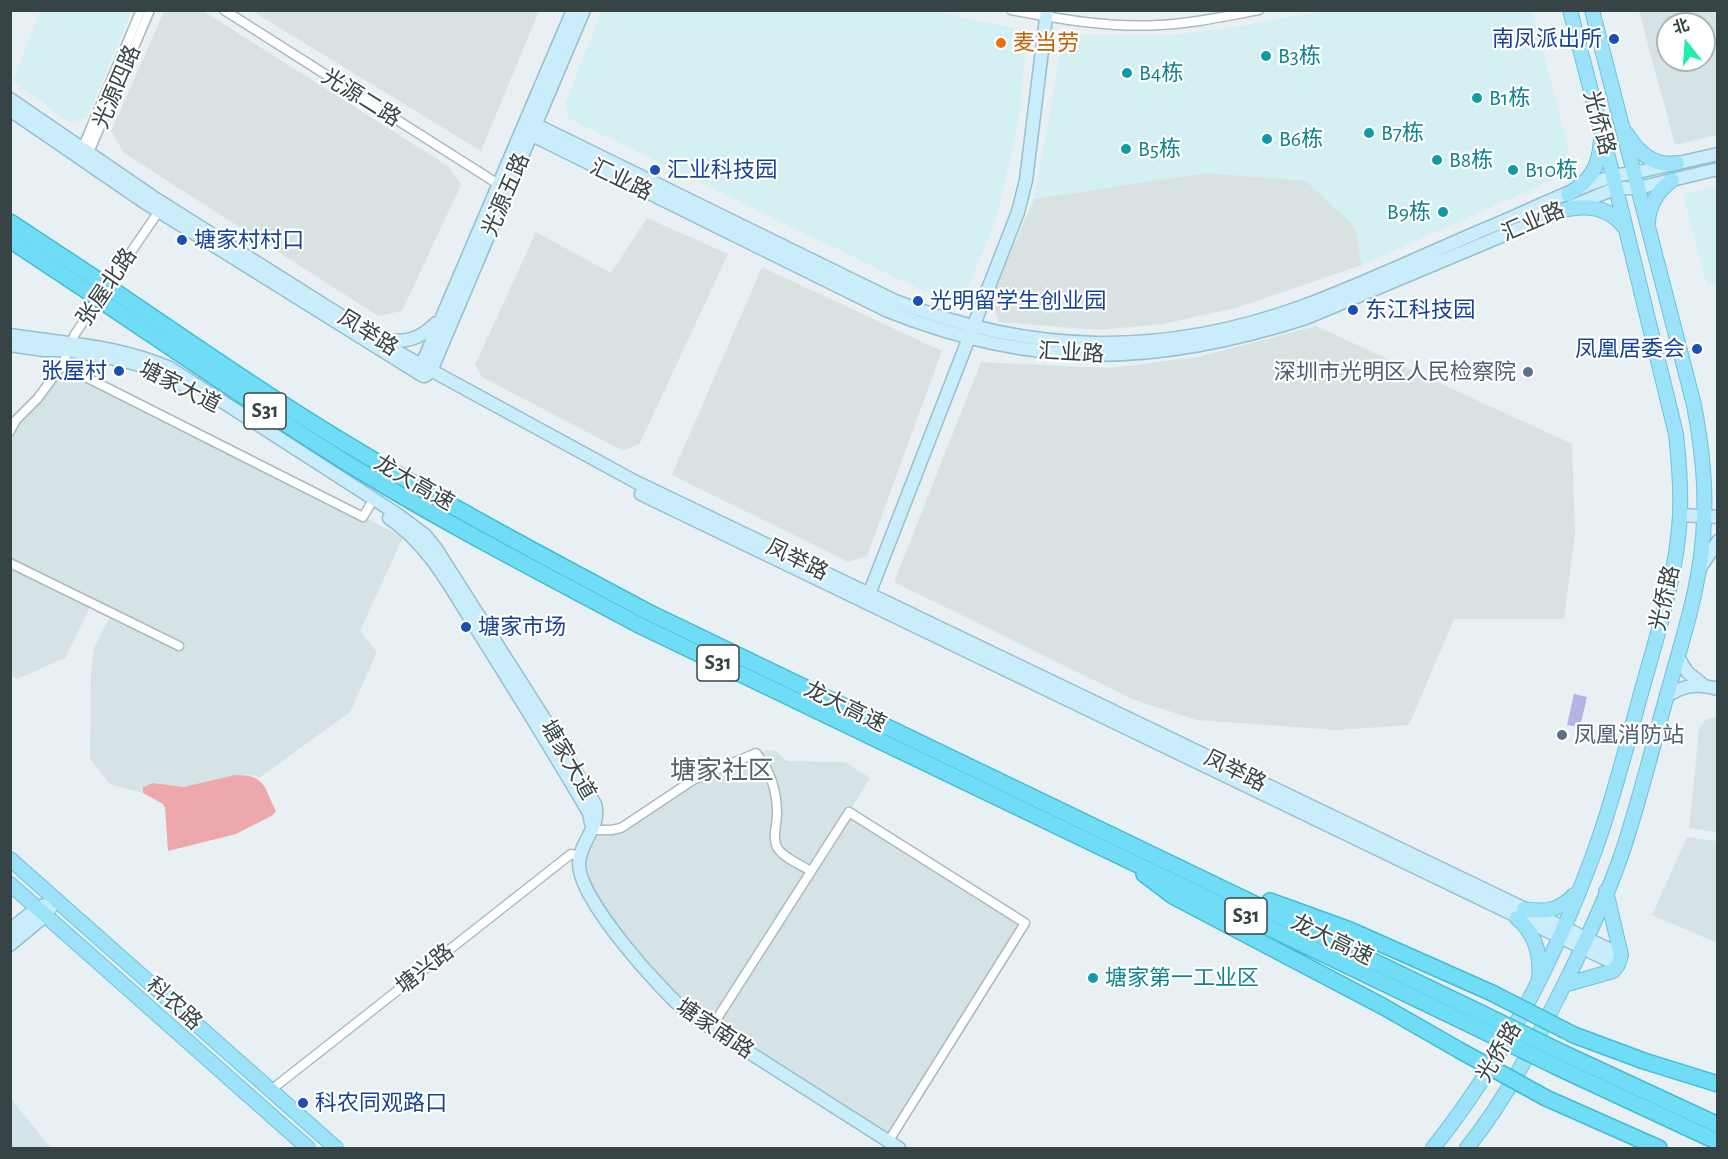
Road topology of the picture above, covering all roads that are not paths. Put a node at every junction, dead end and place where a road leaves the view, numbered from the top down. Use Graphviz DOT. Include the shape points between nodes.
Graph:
graph roads {
  1 [pos="141,10"];
  2 [pos="150,10"];
  3 [pos="224,10"];
  4 [pos="573,10"];
  5 [pos="584,10"];
  6 [pos="1011,10"];
  7 [pos="1259,10"];
  8 [pos="1570,10"];
  9 [pos="1592,10"];
  10 [pos="1046,14"];
  11 [pos="10,99"];
  12 [pos="10,110"];
  13 [pos="1621,123"];
  14 [pos="529,127"];
  15 [pos="1601,129"];
  16 [pos="1718,153"];
  17 [pos="83,155"];
  18 [pos="1677,163"];
  19 [pos="1718,169"];
  20 [pos="1634,173"];
  21 [pos="1672,180"];
  22 [pos="1614,182"];
  23 [pos="498,184"];
  24 [pos="1638,188"];
  25 [pos="1568,194"];
  26 [pos="1560,210"];
  27 [pos="159,212"];
  28 [pos="10,222"];
  29 [pos="1648,227"];
  30 [pos="1627,232"];
  31 [pos="10,240"];
  32 [pos="92,286"];
  33 [pos="443,314"];
  34 [pos="369,333"];
  35 [pos="971,333"];
  36 [pos="10,334"];
  37 [pos="10,345"];
  38 [pos="70,346"];
  39 [pos="62,365"];
  40 [pos="423,371"];
  41 [pos="10,431"];
  42 [pos="370,506"];
  43 [pos="1680,515"];
  44 [pos="1711,517"];
  45 [pos="1718,541"];
  46 [pos="10,563"];
  47 [pos="1698,571"];
  48 [pos="868,599"];
  49 [pos="179,646"];
  50 [pos="1678,657"];
  51 [pos="1703,684"];
  52 [pos="1718,689"];
  53 [pos="1667,696"];
  54 [pos="1004,792"];
  55 [pos="1019,799"];
  56 [pos="591,830"];
  57 [pos="1115,853"];
  58 [pos="580,856"];
  59 [pos="1157,856"];
  60 [pos="10,859"];
  61 [pos="811,871"];
  62 [pos="10,884"];
  63 [pos="1579,889"];
  64 [pos="1606,891"];
  65 [pos="56,899"];
  66 [pos="41,911"];
  67 [pos="1521,914"];
  68 [pos="10,930"];
  69 [pos="1561,933"];
  70 [pos="1584,944"];
  71 [pos="10,945"];
  72 [pos="1619,960"];
  73 [pos="1564,985"];
  74 [pos="1536,988"];
  75 [pos="1478,1020"];
  76 [pos="711,1028"];
  77 [pos="1560,1060"];
  78 [pos="1718,1084"];
  79 [pos="271,1090"];
  80 [pos="1718,1125"];
  81 [pos="1718,1142"];
  82 [pos="894,1145"];
  83 [pos="308,1149"];
  84 [pos="336,1149"];
  85 [pos="1433,1149"];
  86 [pos="1467,1149"];
  87 [pos="1659,1149"];
  1 -- 17 [label="street, 光源四路"];
  2 -- 17 [label="street, 光源四路"];
  3 -- 23 [label="street, 光源二路"];
  4 -- 14 [label="street, 光源五路"];
  5 -- 14 [label="street, 光源五路"];
  6 -- 10 [label="street"];
  7 -- 10 [label="street" via="1159,25 1121,25"];
  8 -- 15 [label="main road, 光侨路"];
  9 -- 13 [label="main road, 光侨路"];
  10 -- 35 [label="street" via="1026,180 1018,212"];
  11 -- 17 [label="street, 凤举路"];
  12 -- 17 [label="street, 凤举路"];
  13 -- 18 [label="main road" via="1647,158 1664,164"];
  13 -- 20 [label="main road, 光侨路"];
  14 -- 23 [label="street, 光源五路"];
  14 -- 35 [label="street, 汇业路" via="888,311 946,333"];
  14 -- 40 [label="street, 光源五路"];
  15 -- 22 [label="main road, 光侨路"];
  15 -- 25 [label="main road" via="1599,156 1592,175"];
  16 -- 18 [label="street, 汇业路"];
  17 -- 27 [label="street, 凤举路"];
  17 -- 34 [label="street, 凤举路"];
  18 -- 20 [label="street, 汇业路"];
  19 -- 21 [label="street, 汇业路"];
  20 -- 22 [label="street, 汇业路"];
  20 -- 24 [label="main road, 光侨路"];
  21 -- 24 [label="street, 汇业路"];
  21 -- 29 [label="main road" via="1656,195"];
  22 -- 24 [label="street, 汇业路"];
  22 -- 25 [label="street, 汇业路"];
  22 -- 26 [label="street, 汇业路"];
  22 -- 30 [label="main road, 光侨路"];
  23 -- 33 [label="street, 光源五路"];
  24 -- 29 [label="main road, 光侨路"];
  25 -- 35 [label="street, 汇业路" via="1302,306 1225,329 1161,340 1094,343"];
  26 -- 30 [label="main road" via="1603,210"];
  26 -- 35 [label="street, 汇业路" via="1306,318 1227,340 1162,352 1094,356 1007,347"];
  27 -- 38 [label="street, 张屋北路"];
  27 -- 40 [label="street, 凤举路"];
  28 -- 32 [label="highway, 龙大高速 / S31"];
  29 -- 44 [label="main road, 光侨路" via="1694,405"];
  30 -- 43 [label="main road, 光侨路" via="1676,434"];
  31 -- 32 [label="highway, 龙大高速 / S31"];
  32 -- 54 [label="highway, 龙大高速 / S31, bridge" via="117,293 248,382 445,502 648,612"];
  32 -- 54 [label="highway, 龙大高速 / S31, bridge" via="103,302 240,395 436,515 641,626"];
  33 -- 34 [label="street" via="425,334 412,340 396,342"];
  33 -- 40 [label="street, 光源五路"];
  34 -- 40 [label="street, 凤举路"];
  35 -- 48 [label="street"];
  36 -- 38 [label="street, 塘家大道"];
  37 -- 38 [label="street, 塘家大道" via="44,350"];
  38 -- 39 [label="street, 张屋北路"];
  38 -- 42 [label="street, 塘家大道" via="169,377 208,398"];
  38 -- 56 [label="street, 塘家大道" via="110,349 153,361 188,378 425,535 531,696 595,804 597,817"];
  39 -- 41 [label="street, 张屋北路"];
  39 -- 42 [label="street" via="363,517"];
  40 -- 48 [label="street, 凤举路" via="635,490"];
  42 -- 56 [label="street, 塘家大道" via="409,532 437,568 590,813"];
  43 -- 44 [label="street"];
  43 -- 63 [label="main road, 光侨路" via="1663,610 1618,776"];
  44 -- 47 [label="main road, 光侨路"];
  45 -- 47 [label="street"];
  46 -- 49 [label="street"];
  47 -- 50 [label="main road, 光侨路"];
  48 -- 67 [label="street, 凤举路"];
  50 -- 51 [label="street" via="1692,677"];
  50 -- 53 [label="main road, 光侨路"];
  51 -- 52 [label="street"];
  51 -- 53 [label="street" via="1690,684"];
  53 -- 64 [label="main road, 光侨路" via="1644,783"];
  54 -- 55 [label="highway, 龙大高速 / S31"];
  55 -- 57 [label="highway, 龙大高速 / S31"];
  55 -- 59 [label="highway, 龙大高速 / S31"];
  56 -- 58 [label="street"];
  56 -- 61 [label="street" via="621,828 693,780 756,753 772,778 778,849"];
  57 -- 75 [label="highway, 龙大高速 / S31"];
  57 -- 87 [label="highway, bridge" via="1173,896 1546,1098"];
  58 -- 76 [label="street, 塘家南路" via="579,867 587,891 615,932 672,1000"];
  58 -- 79 [label="street, 塘兴路" via="571,854"];
  59 -- 75 [label="highway, 龙大高速 / S31"];
  59 -- 78 [label="highway, bridge" via="1350,930 1492,993 1574,1035"];
  60 -- 65 [label="main road, 科农路"];
  61 -- 76 [label="street"];
  61 -- 82 [label="street" via="849,812 1025,923"];
  62 -- 66 [label="main road, 科农路"];
  63 -- 67 [label="main road" via="1556,909"];
  63 -- 69 [label="main road, 光侨路"];
  64 -- 70 [label="main road, 光侨路"];
  64 -- 72 [label="main road"];
  65 -- 66 [label="street"];
  65 -- 79 [label="main road, 科农路"];
  66 -- 68 [label="street"];
  66 -- 71 [label="street"];
  66 -- 83 [label="main road, 科农路"];
  67 -- 69 [label="street, 凤举路"];
  67 -- 74 [label="main road" via="1536,947"];
  69 -- 70 [label="street, 凤举路"];
  69 -- 74 [label="main road, 光侨路"];
  70 -- 72 [label="street, 凤举路"];
  70 -- 73 [label="main road, 光侨路"];
  72 -- 73 [label="main road" via="1613,971"];
  73 -- 86 [label="main road, 光侨路" via="1515,1077"];
  74 -- 85 [label="main road, 光侨路" via="1470,1098"];
  75 -- 77 [label="highway, 龙大高速 / S31, bridge"];
  76 -- 82 [label="street, 塘家南路"];
  77 -- 80 [label="highway, 龙大高速 / S31"];
  77 -- 81 [label="highway, 龙大高速 / S31"];
  79 -- 84 [label="main road, 科农路"];
}
